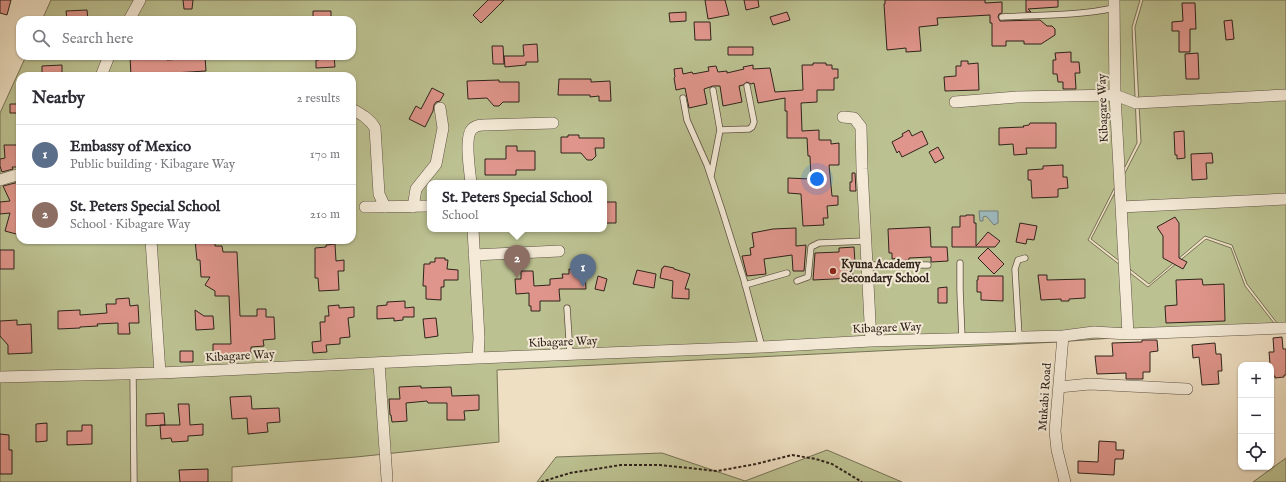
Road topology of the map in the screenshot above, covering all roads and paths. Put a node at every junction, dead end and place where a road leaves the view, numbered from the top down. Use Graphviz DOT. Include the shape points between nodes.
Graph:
graph roads {
  1 [pos="140,0"];
  2 [pos="1114,4"];
  3 [pos="131,16"];
  4 [pos="1002,16"];
  5 [pos="107,60"];
  6 [pos="103,72"];
  7 [pos="747,86"];
  8 [pos="713,90"];
  9 [pos="1115,95"];
  10 [pos="1286,95"];
  11 [pos="682,98"];
  12 [pos="955,102"];
  13 [pos="440,108"];
  14 [pos="356,112"];
  15 [pos="843,117"];
  16 [pos="553,123"];
  17 [pos="720,130"];
  18 [pos="16,175"];
  19 [pos="710,177"];
  20 [pos="0,180"];
  21 [pos="471,180"];
  22 [pos="1286,199"];
  23 [pos="427,206"];
  24 [pos="365,207"];
  25 [pos="385,207"];
  26 [pos="413,207"];
  27 [pos="1121,207"];
  28 [pos="473,232"];
  29 [pos="866,241"];
  30 [pos="151,244"];
  31 [pos="559,251"];
  32 [pos="474,255"];
  33 [pos="1025,258"];
  34 [pos="960,263"];
  35 [pos="867,265"];
  36 [pos="928,265"];
  37 [pos="787,274"];
  38 [pos="797,281"];
  39 [pos="745,285"];
  40 [pos="567,308"];
  41 [pos="1286,328"];
  42 [pos="1128,334"];
  43 [pos="1063,336"];
  44 [pos="1019,337"];
  45 [pos="962,339"];
  46 [pos="871,341"];
  47 [pos="762,347"];
  48 [pos="570,354"];
  49 [pos="478,358"];
  50 [pos="379,363"];
  51 [pos="160,373"];
  52 [pos="133,374"];
  53 [pos="0,377"];
  54 [pos="1059,387"];
  55 [pos="1187,389"];
  56 [pos="388,478"];
  57 [pos="134,482"];
  58 [pos="541,482"];
  59 [pos="862,482"];
  60 [pos="1065,482"];
  1 -- 3 [label="street"];
  2 -- 4 [label="lane" via="1097,12"];
  2 -- 9 [label="street, Kibagare Way"];
  5 -- 6 [label="street"];
  7 -- 17 [label="lane" via="754,122 752,128"];
  8 -- 17 [label="lane"];
  9 -- 10 [label="street" via="1136,103"];
  9 -- 12 [label="street" via="1017,97"];
  9 -- 27 [label="street, Kibagare Way"];
  11 -- 19 [label="lane" via="687,120"];
  13 -- 26 [label="street" via="443,128 436,164 416,189"];
  14 -- 25 [label="street" via="375,128 379,194"];
  15 -- 29 [label="street" via="854,118 861,126"];
  16 -- 21 [label="street" via="476,126 468,136"];
  17 -- 19 [label="lane"];
  18 -- 20 [label="street"];
  19 -- 39 [label="lane"];
  22 -- 27 [label="street"];
  23 -- 26 [label="street"];
  24 -- 25 [label="street"];
  25 -- 26 [label="street"];
  27 -- 42 [label="street, Kibagare Way"];
  28 -- 32 [label="street"];
  29 -- 35 [label="street"];
  29 -- 38 [label="lane" via="819,243 811,247 808,277"];
  30 -- 51 [label="street"];
  31 -- 32 [label="street"];
  32 -- 49 [label="street"];
  33 -- 44 [label="lane" via="1018,260 1015,269"];
  34 -- 45 [label="lane"];
  35 -- 36 [label="lane"];
  35 -- 46 [label="street"];
  37 -- 39 [label="lane"];
  39 -- 47 [label="lane"];
  40 -- 48 [label="lane"];
  41 -- 42 [label="street, Kibagare Way"];
  42 -- 43 [label="street, Kibagare Way" via="1094,332"];
  43 -- 44 [label="street, Kibagare Way"];
  43 -- 54 [label="street, Mukabi Road"];
  44 -- 45 [label="street, Kibagare Way"];
  45 -- 46 [label="street, Kibagare Way"];
  46 -- 47 [label="street, Kibagare Way"];
  47 -- 48 [label="street, Kibagare Way"];
  48 -- 49 [label="street, Kibagare Way"];
  49 -- 50 [label="street, Kibagare Way"];
  50 -- 51 [label="street, Kibagare Way"];
  50 -- 56 [label="street"];
  51 -- 52 [label="street, Kibagare Way"];
  52 -- 53 [label="street, Kibagare Way"];
  52 -- 57 [label="lane"];
  54 -- 55 [label="street" via="1090,384"];
  54 -- 60 [label="street, Mukabi Road" via="1055,431"];
  58 -- 59 [label="path" via="570,473 621,465 660,465 717,471 792,456 832,464"];
}
